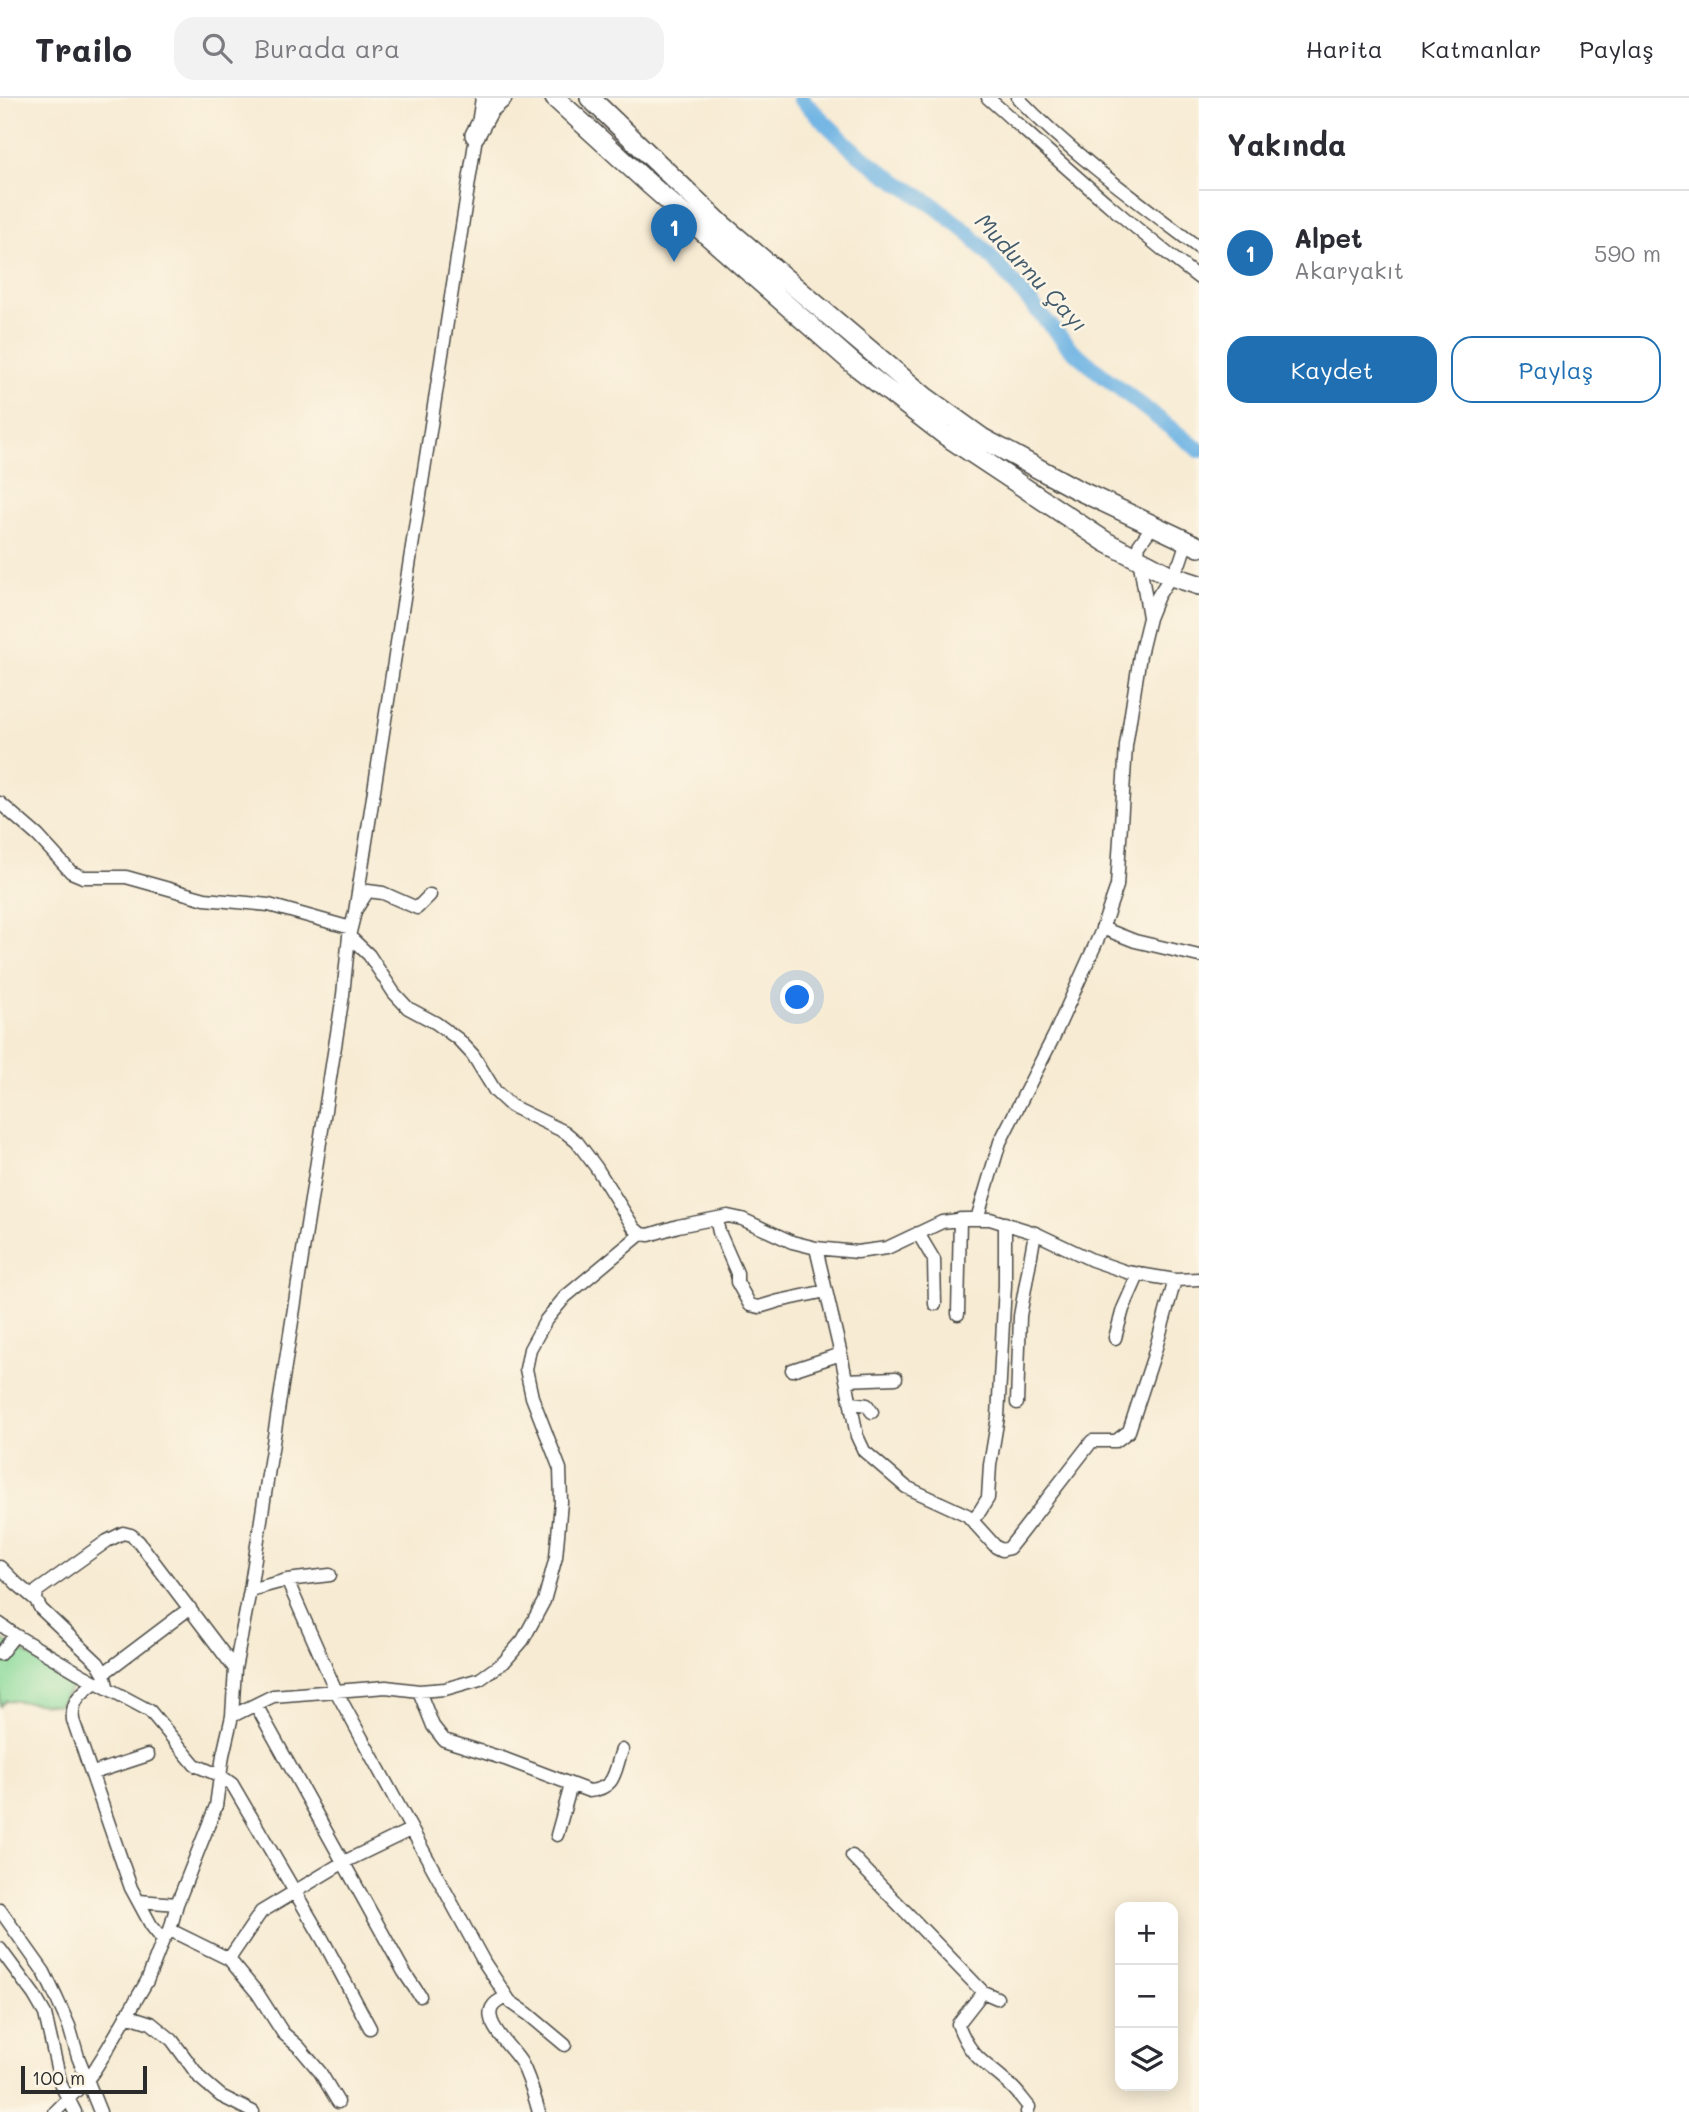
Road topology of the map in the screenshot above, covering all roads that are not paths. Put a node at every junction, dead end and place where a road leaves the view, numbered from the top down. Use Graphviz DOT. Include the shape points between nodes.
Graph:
graph roads {
  1 [pos="472,98"];
  2 [pos="482,98"];
  3 [pos="502,98"];
  4 [pos="590,98"];
  5 [pos="1018,98"];
  6 [pos="556,100"];
  7 [pos="996,100"];
  8 [pos="475,135"];
  9 [pos="1199,248"];
  10 [pos="1199,278"];
  11 [pos="1154,524"];
  12 [pos="1192,543"];
  13 [pos="1139,560"];
  14 [pos="1171,576"];
  15 [pos="1199,585"];
  16 [pos="1149,618"];
  17 [pos="0,803"];
  18 [pos="430,895"];
  19 [pos="355,912"];
  20 [pos="1102,928"];
  21 [pos="350,932"];
  22 [pos="1199,956"];
  23 [pos="716,1219"];
  24 [pos="960,1219"];
  25 [pos="977,1219"];
  26 [pos="1005,1223"];
  27 [pos="918,1233"];
  28 [pos="1035,1233"];
  29 [pos="641,1234"];
  30 [pos="816,1248"];
  31 [pos="1139,1273"];
  32 [pos="1199,1279"];
  33 [pos="1175,1280"];
  34 [pos="826,1291"];
  35 [pos="935,1304"];
  36 [pos="958,1314"];
  37 [pos="1115,1338"];
  38 [pos="841,1354"];
  39 [pos="792,1370"];
  40 [pos="896,1378"];
  41 [pos="846,1380"];
  42 [pos="852,1403"];
  43 [pos="1017,1404"];
  44 [pos="872,1412"];
  45 [pos="972,1520"];
  46 [pos="0,1567"];
  47 [pos="330,1575"];
  48 [pos="287,1580"];
  49 [pos="250,1590"];
  50 [pos="36,1600"];
  51 [pos="190,1608"];
  52 [pos="0,1624"];
  53 [pos="15,1635"];
  54 [pos="0,1654"];
  55 [pos="235,1669"];
  56 [pos="102,1681"];
  57 [pos="419,1690"];
  58 [pos="336,1691"];
  59 [pos="256,1706"];
  60 [pos="232,1716"];
  61 [pos="622,1750"];
  62 [pos="148,1755"];
  63 [pos="93,1773"];
  64 [pos="221,1776"];
  65 [pos="571,1785"];
  66 [pos="410,1830"];
  67 [pos="556,1835"];
  68 [pos="852,1856"];
  69 [pos="344,1862"];
  70 [pos="295,1890"];
  71 [pos="139,1901"];
  72 [pos="177,1904"];
  73 [pos="0,1910"];
  74 [pos="166,1935"];
  75 [pos="0,1949"];
  76 [pos="229,1959"];
  77 [pos="983,1992"];
  78 [pos="420,1996"];
  79 [pos="997,1998"];
  80 [pos="511,2003"];
  81 [pos="126,2015"];
  82 [pos="370,2028"];
  83 [pos="565,2045"];
  84 [pos="76,2090"];
  85 [pos="338,2102"];
  86 [pos="55,2112"];
  87 [pos="75,2112"];
  88 [pos="100,2112"];
  89 [pos="253,2112"];
  90 [pos="538,2112"];
  91 [pos="1027,2112"];
  1 -- 8 [label="street"];
  2 -- 8 [label="street"];
  3 -- 8 [label="highway" via="489,109"];
  4 -- 11 [label="highway" via="721,224 925,397 982,438 1074,488"];
  5 -- 9 [label="street" via="1109,179"];
  6 -- 13 [label="highway" via="856,366 944,435"];
  7 -- 10 [label="street" via="1101,197"];
  8 -- 19 [label="street"];
  11 -- 12 [label="highway"];
  11 -- 13 [label="street" via="1139,545"];
  12 -- 14 [label="street"];
  13 -- 14 [label="highway"];
  13 -- 16 [label="street"];
  14 -- 15 [label="highway"];
  14 -- 16 [label="street"];
  16 -- 20 [label="street" via="1126,746 1117,886"];
  17 -- 21 [label="street" via="71,872 83,877 126,877 205,899 269,905"];
  18 -- 19 [label="street" via="417,908 383,892 368,891"];
  19 -- 21 [label="street"];
  20 -- 22 [label="street"];
  20 -- 25 [label="street" via="1000,1142"];
  21 -- 29 [label="street" via="394,993 458,1039 511,1106 577,1142"];
  21 -- 49 [label="street"];
  23 -- 29 [label="street"];
  23 -- 30 [label="street" via="742,1219"];
  23 -- 34 [label="street" via="737,1282 750,1305 759,1307"];
  24 -- 25 [label="street"];
  24 -- 27 [label="street"];
  24 -- 36 [label="street"];
  25 -- 26 [label="street"];
  26 -- 28 [label="street"];
  26 -- 45 [label="street" via="998,1418 988,1498"];
  27 -- 30 [label="street" via="887,1248 857,1252"];
  27 -- 35 [label="street" via="934,1259"];
  28 -- 31 [label="street" via="1092,1260"];
  28 -- 43 [label="street" via="1020,1316"];
  29 -- 57 [label="street" via="565,1297 530,1349 526,1369 532,1397 560,1469 556,1557 544,1601 523,1640 504,1662 480,1679"];
  30 -- 34 [label="street"];
  31 -- 33 [label="street"];
  31 -- 37 [label="street"];
  32 -- 33 [label="street"];
  33 -- 45 [label="street" via="1129,1431 1116,1441 1092,1441 1009,1548 996,1547"];
  34 -- 38 [label="street"];
  38 -- 39 [label="street"];
  38 -- 41 [label="street"];
  40 -- 41 [label="street"];
  41 -- 42 [label="street"];
  42 -- 44 [label="street" via="867,1405"];
  42 -- 45 [label="street" via="864,1451 906,1488"];
  46 -- 50 [label="street"];
  47 -- 48 [label="street"];
  48 -- 49 [label="street"];
  48 -- 58 [label="street"];
  49 -- 55 [label="street"];
  50 -- 51 [label="street" via="37,1591 122,1533 139,1542"];
  50 -- 56 [label="street" via="98,1663"];
  51 -- 55 [label="street"];
  51 -- 56 [label="street"];
  52 -- 53 [label="street"];
  53 -- 54 [label="street"];
  53 -- 56 [label="street"];
  55 -- 60 [label="street"];
  56 -- 63 [label="street" via="72,1709"];
  56 -- 64 [label="street" via="150,1711 195,1765"];
  57 -- 58 [label="street"];
  57 -- 65 [label="street" via="433,1726 444,1740"];
  58 -- 59 [label="street" via="273,1696"];
  58 -- 66 [label="street"];
  59 -- 60 [label="street"];
  59 -- 69 [label="street"];
  60 -- 64 [label="street"];
  61 -- 65 [label="street" via="615,1777 606,1786 589,1790"];
  62 -- 63 [label="street"];
  63 -- 71 [label="street"];
  64 -- 70 [label="street" via="232,1784"];
  64 -- 72 [label="street" via="216,1806"];
  65 -- 67 [label="street"];
  66 -- 69 [label="street"];
  66 -- 80 [label="street"];
  68 -- 77 [label="street"];
  69 -- 70 [label="street"];
  69 -- 78 [label="street"];
  70 -- 76 [label="street" via="261,1912"];
  70 -- 82 [label="street"];
  71 -- 72 [label="street"];
  71 -- 74 [label="street" via="151,1925"];
  72 -- 74 [label="street"];
  73 -- 84 [label="street" via="44,1972 69,2026"];
  74 -- 76 [label="street"];
  74 -- 81 [label="street"];
  75 -- 84 [label="street" via="45,2014 61,2085"];
  76 -- 85 [label="street"];
  77 -- 79 [label="street"];
  77 -- 91 [label="street" via="958,2024 964,2042 1011,2086 1029,2107"];
  80 -- 83 [label="street"];
  80 -- 90 [label="street" via="505,1998 496,2001 491,2021 522,2063"];
  81 -- 84 [label="street" via="105,2053"];
  81 -- 89 [label="street" via="151,2023 172,2040 200,2078 221,2096"];
  84 -- 86 [label="street"];
  84 -- 87 [label="street"];
  84 -- 88 [label="street"];
}
